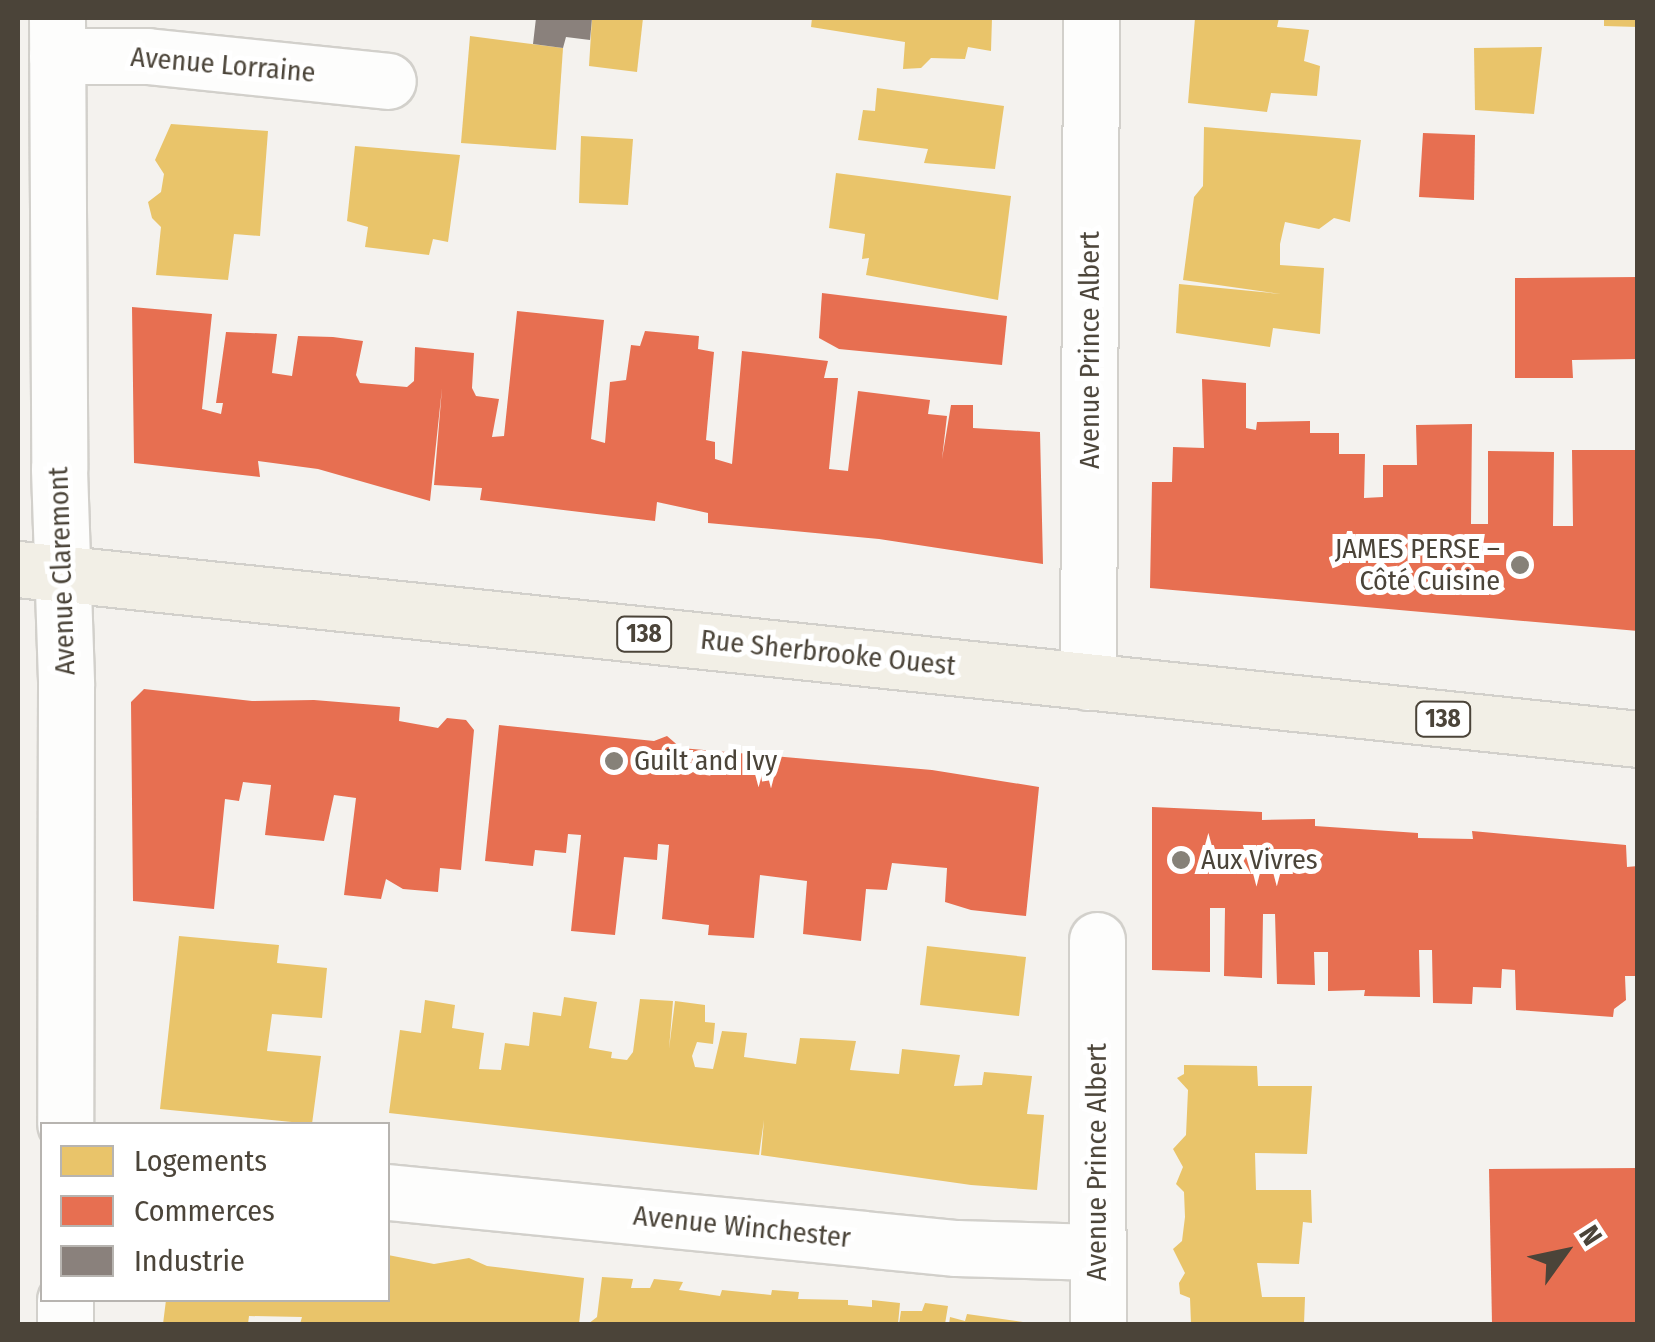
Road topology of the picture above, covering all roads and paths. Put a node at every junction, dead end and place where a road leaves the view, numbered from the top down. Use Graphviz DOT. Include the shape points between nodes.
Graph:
graph roads {
  1 [pos="1091,18"];
  2 [pos="57,37"];
  3 [pos="388,81"];
  4 [pos="40,571"];
  5 [pos="1088,682"];
  6 [pos="1638,739"];
  7 [pos="1097,940"];
  8 [pos="66,1122"];
  9 [pos="390,1192"];
  10 [pos="1097,1252"];
  11 [pos="1098,1324"];
  1 -- 5 [label="street, Avenue Prince Albert"];
  2 -- 3 [label="street, Avenue Lorraine" via="146,56"];
  2 -- 4 [label="street, Avenue Claremont"];
  4 -- 5 [label="main road, Rue Sherbrooke Ouest / 138"];
  4 -- 8 [label="street, Avenue Claremont"];
  5 -- 6 [label="main road, Rue Sherbrooke Ouest / 138"];
  7 -- 10 [label="street, Avenue Prince Albert"];
  9 -- 10 [label="street, Avenue Winchester" via="956,1248"];
  10 -- 11 [label="street, Avenue Prince Albert"];
}
